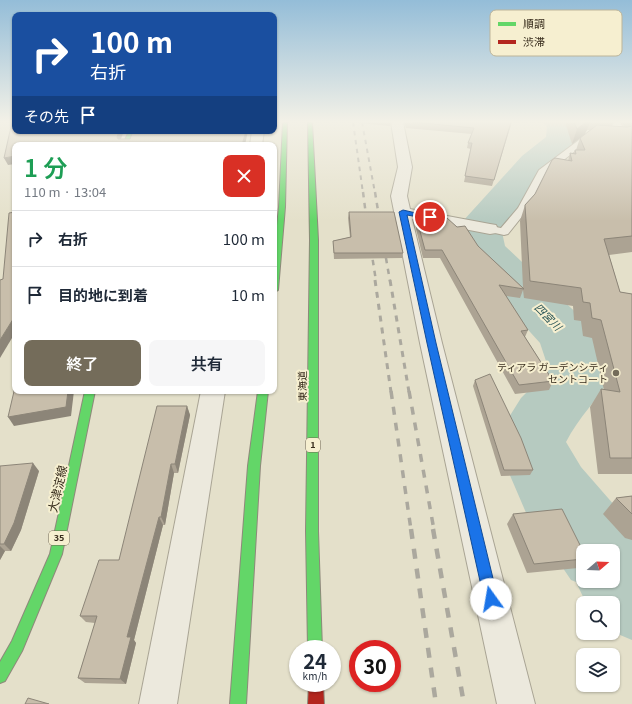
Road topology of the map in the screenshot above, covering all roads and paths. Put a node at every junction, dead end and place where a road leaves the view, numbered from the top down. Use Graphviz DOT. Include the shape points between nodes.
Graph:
graph roads {
  1 [pos="284,155"];
  2 [pos="312,155"];
  3 [pos="403,155"];
  4 [pos="564,155"];
  5 [pos="403,212"];
  6 [pos="490,229"];
  7 [pos="277,259"];
  8 [pos="89,394"];
  9 [pos="212,394"];
  10 [pos="263,394"];
  11 [pos="315,640"];
  12 [pos="0,676"];
  13 [pos="316,692"];
  14 [pos="158,704"];
  15 [pos="238,704"];
  16 [pos="316,704"];
  17 [pos="516,704"];
  1 -- 7 [label="main road"];
  2 -- 11 [label="main road, 東海道 / 1" via="312,531"];
  3 -- 5 [label="street" via="405,167 399,196"];
  4 -- 6 [label="lane" via="542,172 523,209 504,232"];
  5 -- 6 [label="street"];
  5 -- 17 [label="street" via="431,343"];
  8 -- 12 [label="main road, 大津淀線 / 35" via="56,554 17,646"];
  9 -- 14 [label="street"];
  10 -- 15 [label="main road" via="254,466"];
  13 -- 16 [label="main road"];
}
